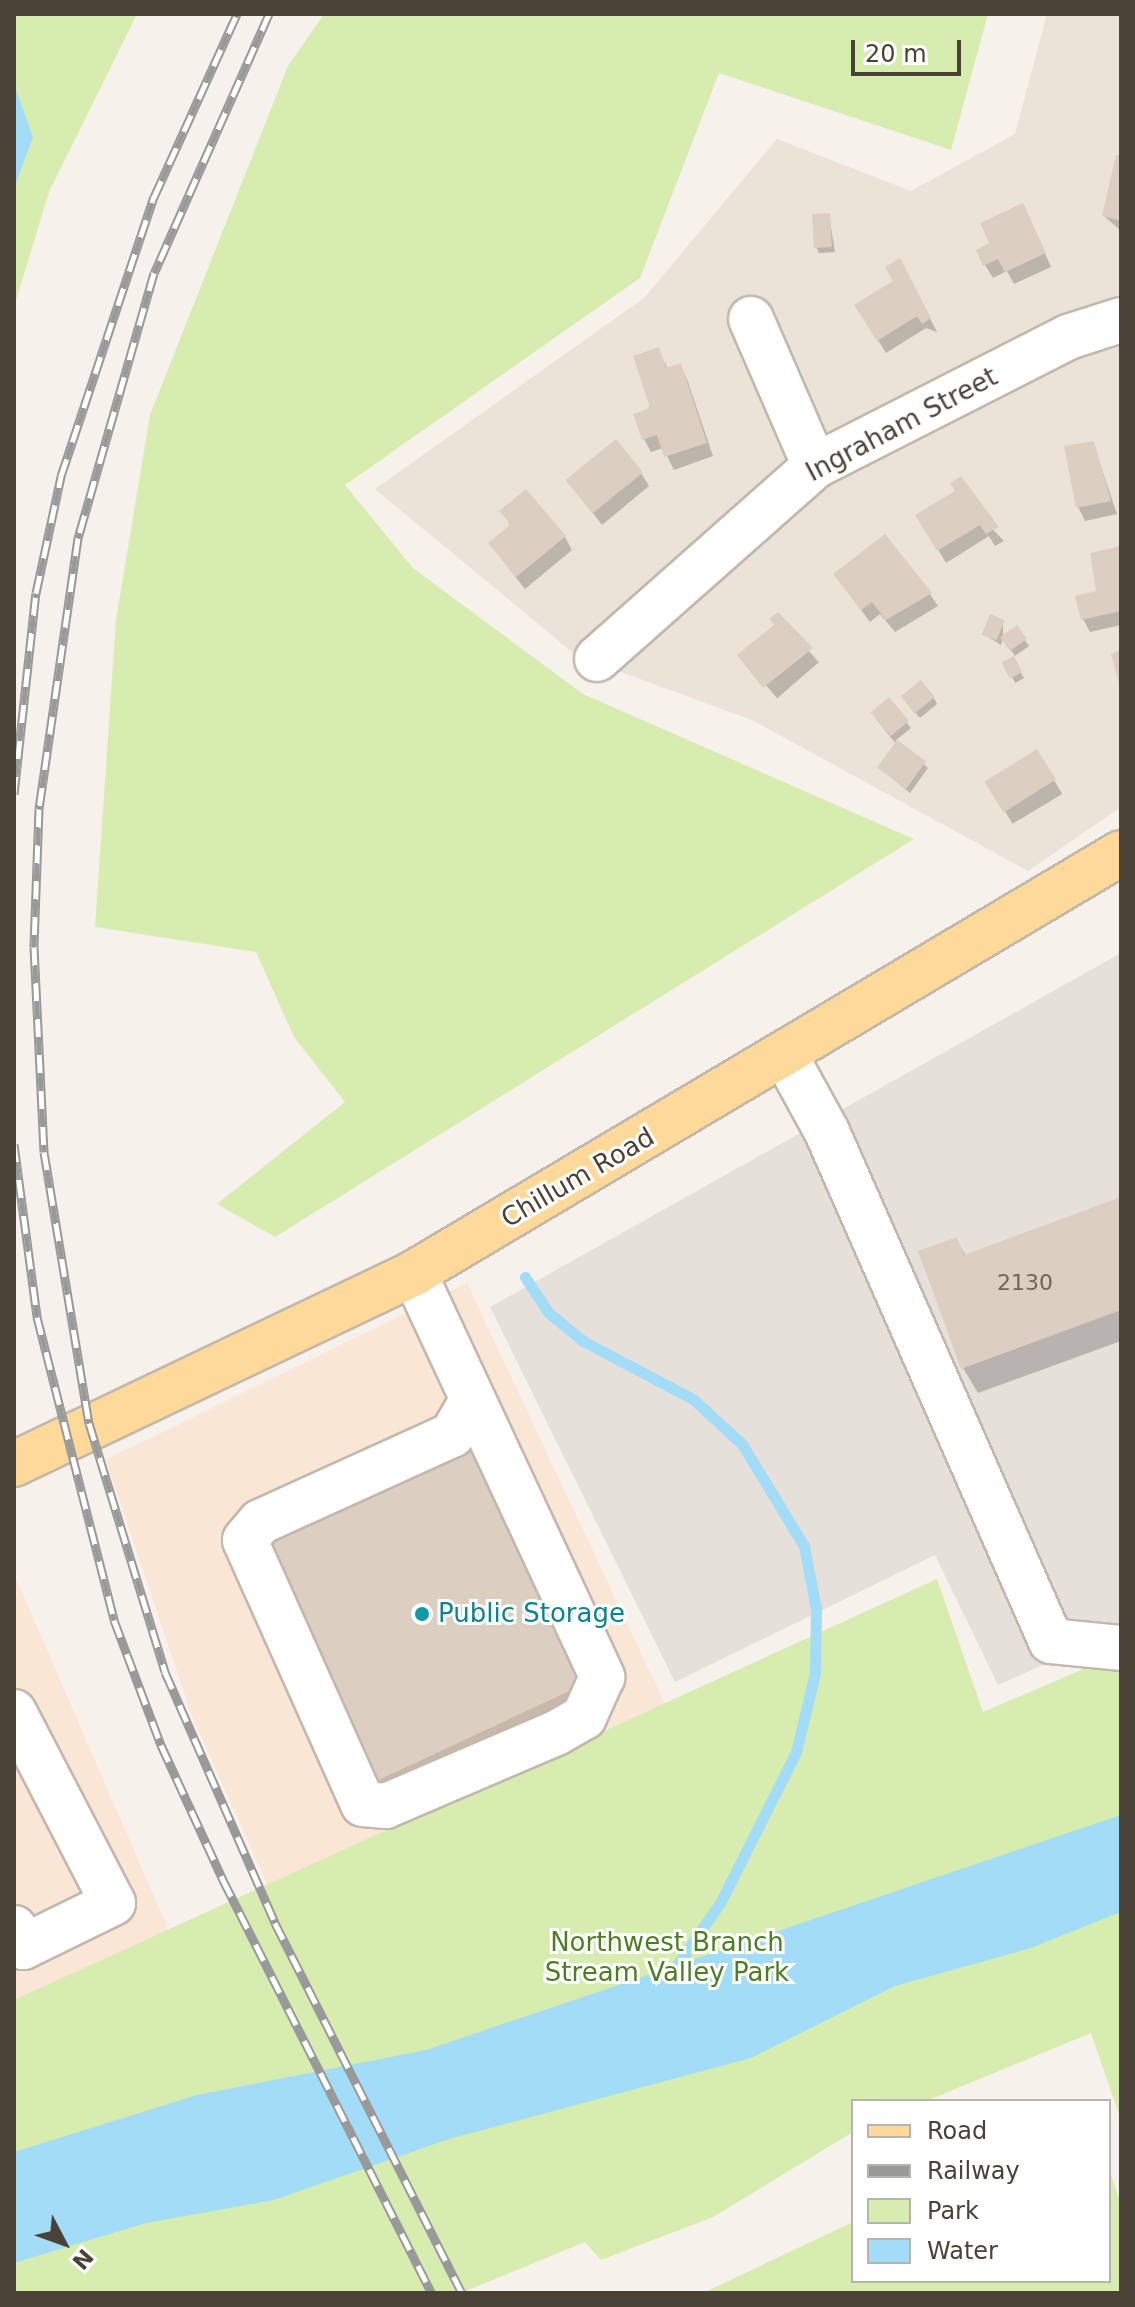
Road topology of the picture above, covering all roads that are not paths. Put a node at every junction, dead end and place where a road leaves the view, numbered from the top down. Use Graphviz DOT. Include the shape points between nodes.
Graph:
graph roads {
  1 [pos="751,319"];
  2 [pos="1121,320"];
  3 [pos="815,466"];
  4 [pos="597,659"];
  5 [pos="1121,853"];
  6 [pos="786,1057"];
  7 [pos="414,1273"];
  8 [pos="472,1401"];
  9 [pos="14,1464"];
  10 [pos="1121,1648"];
  11 [pos="14,1712"];
  12 [pos="14,1928"];
  1 -- 3 [label="street"];
  2 -- 3 [label="street, Ingraham Street" via="1068,337"];
  3 -- 4 [label="street, Ingraham Street"];
  5 -- 6 [label="main road, Chillum Road"];
  6 -- 7 [label="main road, Chillum Road"];
  6 -- 10 [label="street" via="827,1132 1051,1641"];
  7 -- 8 [label="street"];
  7 -- 9 [label="main road, Chillum Road"];
  8 -- 8 [label="street" via="602,1677 584,1717 556,1733 386,1806 363,1804 245,1540 260,1522 452,1435"];
  11 -- 12 [label="street" via="113,1903 23,1947"];
}
